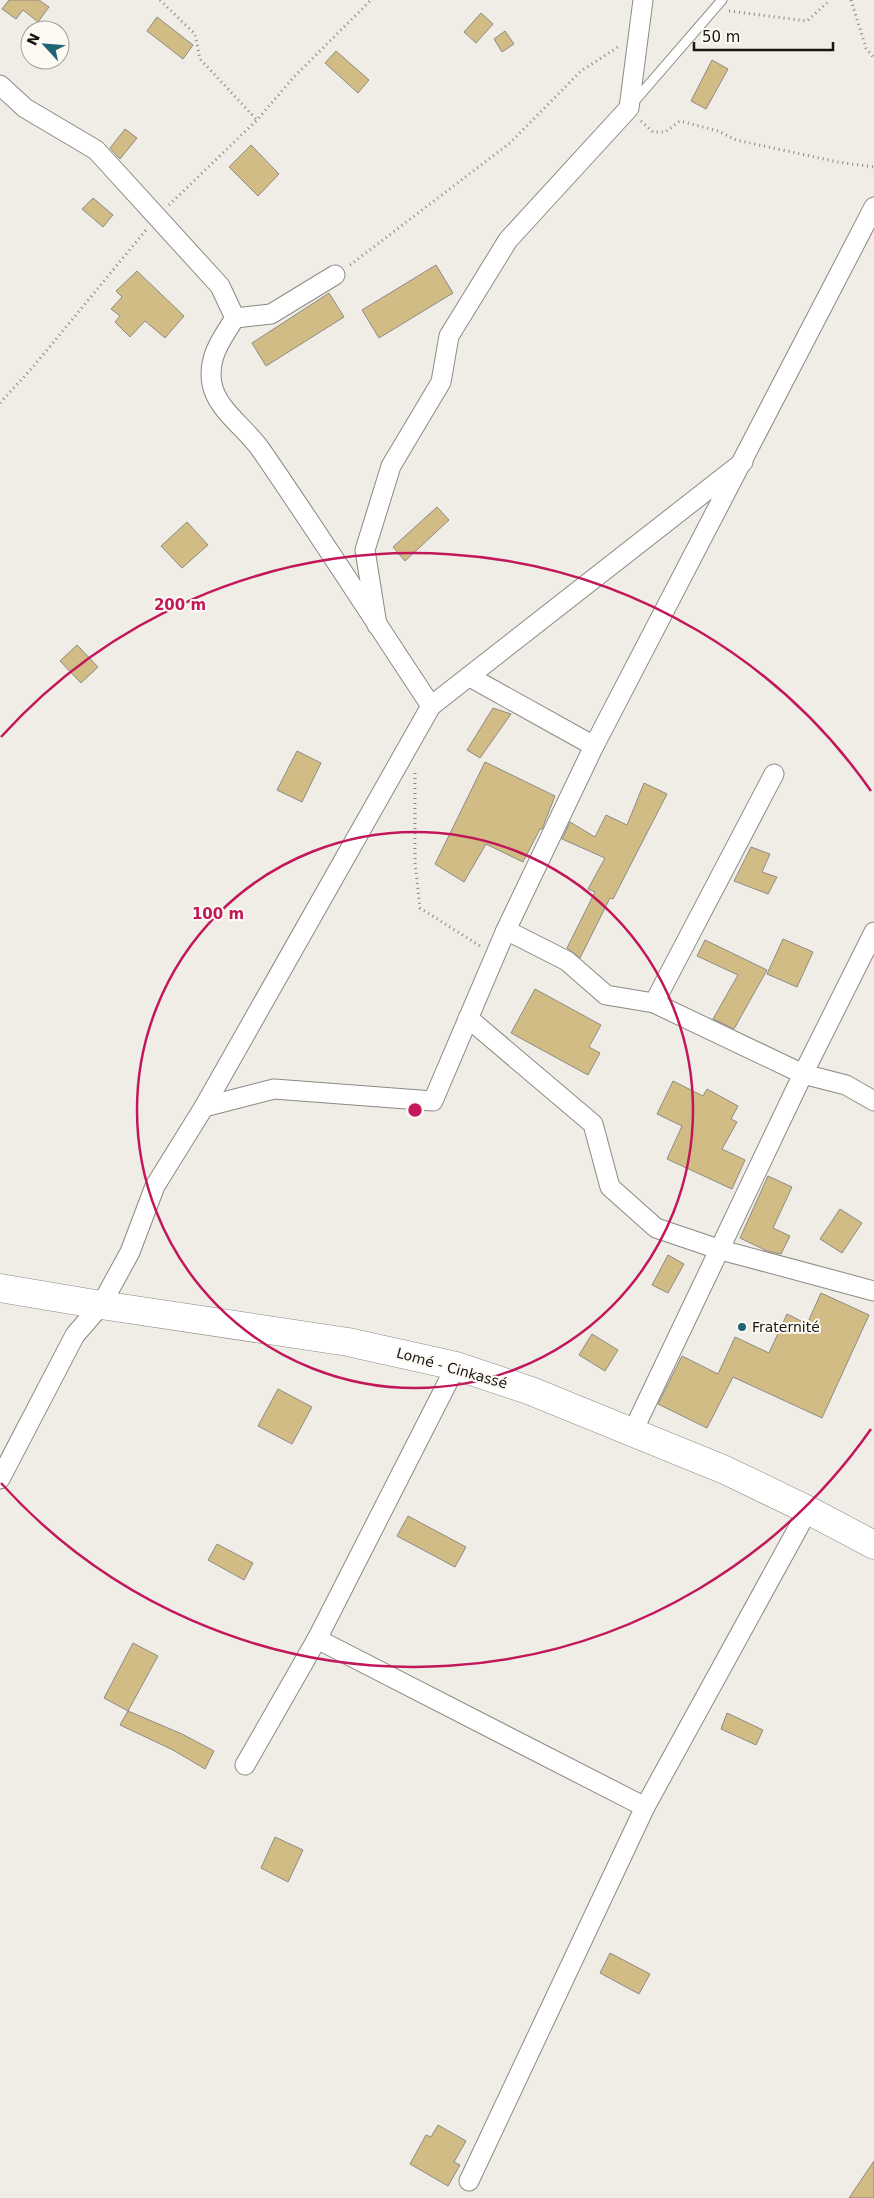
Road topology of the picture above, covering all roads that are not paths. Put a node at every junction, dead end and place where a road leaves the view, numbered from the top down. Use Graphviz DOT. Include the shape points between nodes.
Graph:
graph roads {
  1 [pos="643,0"];
  2 [pos="722,0"];
  3 [pos="0,85"];
  4 [pos="629,108"];
  5 [pos="874,207"];
  6 [pos="335,276"];
  7 [pos="235,318"];
  8 [pos="743,462"];
  9 [pos="377,625"];
  10 [pos="470,677"];
  11 [pos="431,706"];
  12 [pos="594,746"];
  13 [pos="774,774"];
  14 [pos="506,930"];
  15 [pos="874,932"];
  16 [pos="654,1003"];
  17 [pos="468,1018"];
  18 [pos="803,1074"];
  19 [pos="874,1101"];
  20 [pos="204,1107"];
  21 [pos="721,1250"];
  22 [pos="0,1288"];
  23 [pos="874,1291"];
  24 [pos="101,1305"];
  25 [pos="456,1366"];
  26 [pos="633,1431"];
  27 [pos="0,1479"];
  28 [pos="808,1510"];
  29 [pos="874,1546"];
  30 [pos="317,1639"];
  31 [pos="245,1765"];
  32 [pos="645,1807"];
  33 [pos="469,2181"];
  1 -- 4 [label="street"];
  2 -- 4 [label="lane"];
  3 -- 7 [label="street" via="25,108 96,150 220,286"];
  4 -- 9 [label="street" via="508,240 449,336 441,382 391,466 365,550"];
  5 -- 8 [label="street" via="784,376"];
  6 -- 7 [label="street" via="271,314"];
  7 -- 9 [label="street" via="219,343 210,367 216,398 259,447"];
  8 -- 10 [label="street"];
  8 -- 12 [label="street"];
  9 -- 11 [label="street"];
  10 -- 11 [label="street"];
  10 -- 12 [label="street"];
  11 -- 20 [label="street"];
  12 -- 14 [label="street"];
  13 -- 16 [label="street"];
  14 -- 16 [label="street" via="567,961 606,994"];
  14 -- 17 [label="street"];
  15 -- 18 [label="street"];
  16 -- 18 [label="street"];
  17 -- 20 [label="street" via="433,1101 274,1090"];
  17 -- 21 [label="street" via="593,1124 610,1187 656,1228"];
  18 -- 19 [label="street" via="846,1085"];
  18 -- 21 [label="street"];
  20 -- 24 [label="street" via="155,1186 130,1252"];
  21 -- 23 [label="street"];
  21 -- 26 [label="street"];
  22 -- 24 [label="highway, Lomé - Cinkassé"];
  24 -- 25 [label="highway, Lomé - Cinkassé" via="348,1342"];
  24 -- 27 [label="street" via="75,1335"];
  25 -- 26 [label="highway, Lomé - Cinkassé"];
  25 -- 30 [label="street"];
  26 -- 28 [label="highway, Lomé - Cinkassé"];
  28 -- 29 [label="highway, Lomé - Cinkassé"];
  28 -- 32 [label="street"];
  30 -- 31 [label="street"];
  30 -- 32 [label="street"];
  32 -- 33 [label="street"];
}
